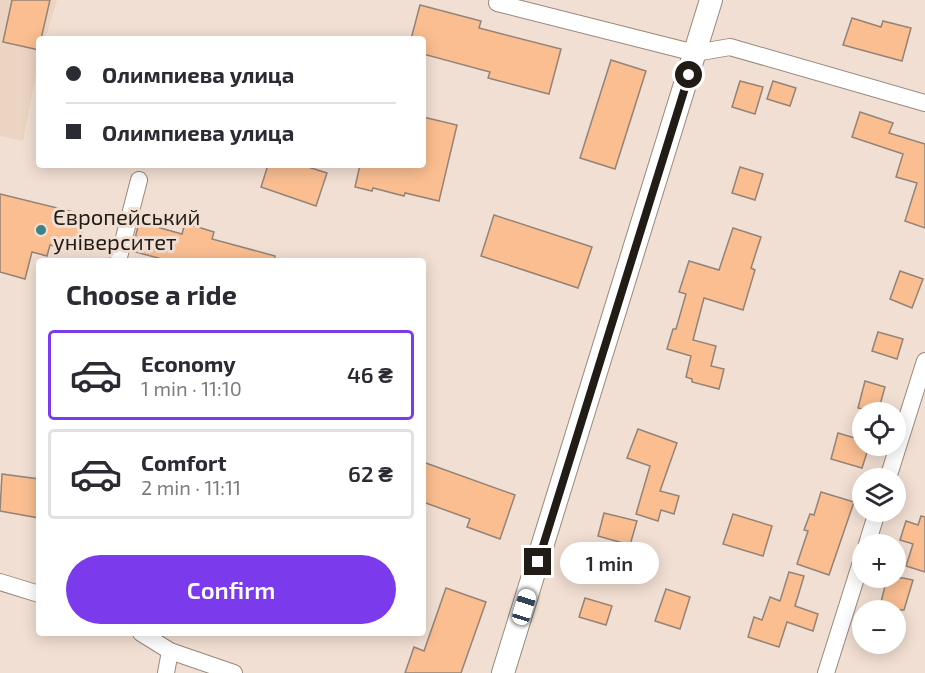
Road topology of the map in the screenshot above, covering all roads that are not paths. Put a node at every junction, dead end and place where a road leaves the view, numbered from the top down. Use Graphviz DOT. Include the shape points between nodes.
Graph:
graph roads {
  1 [pos="711,0"];
  2 [pos="497,3"];
  3 [pos="695,53"];
  4 [pos="925,102"];
  5 [pos="139,180"];
  6 [pos="119,258"];
  7 [pos="925,361"];
  8 [pos="891,468"];
  9 [pos="0,582"];
  10 [pos="853,588"];
  11 [pos="36,593"];
  12 [pos="146,636"];
  13 [pos="170,651"];
  14 [pos="166,673"];
  15 [pos="234,673"];
  16 [pos="503,673"];
  17 [pos="826,673"];
  1 -- 3 [label="main road"];
  2 -- 3 [label="street"];
  3 -- 4 [label="street" via="730,46"];
  3 -- 16 [label="main road"];
  5 -- 6 [label="street"];
  7 -- 8 [label="street"];
  9 -- 11 [label="street"];
  10 -- 17 [label="street"];
  12 -- 13 [label="street"];
  13 -- 14 [label="street"];
  13 -- 15 [label="street"];
}
